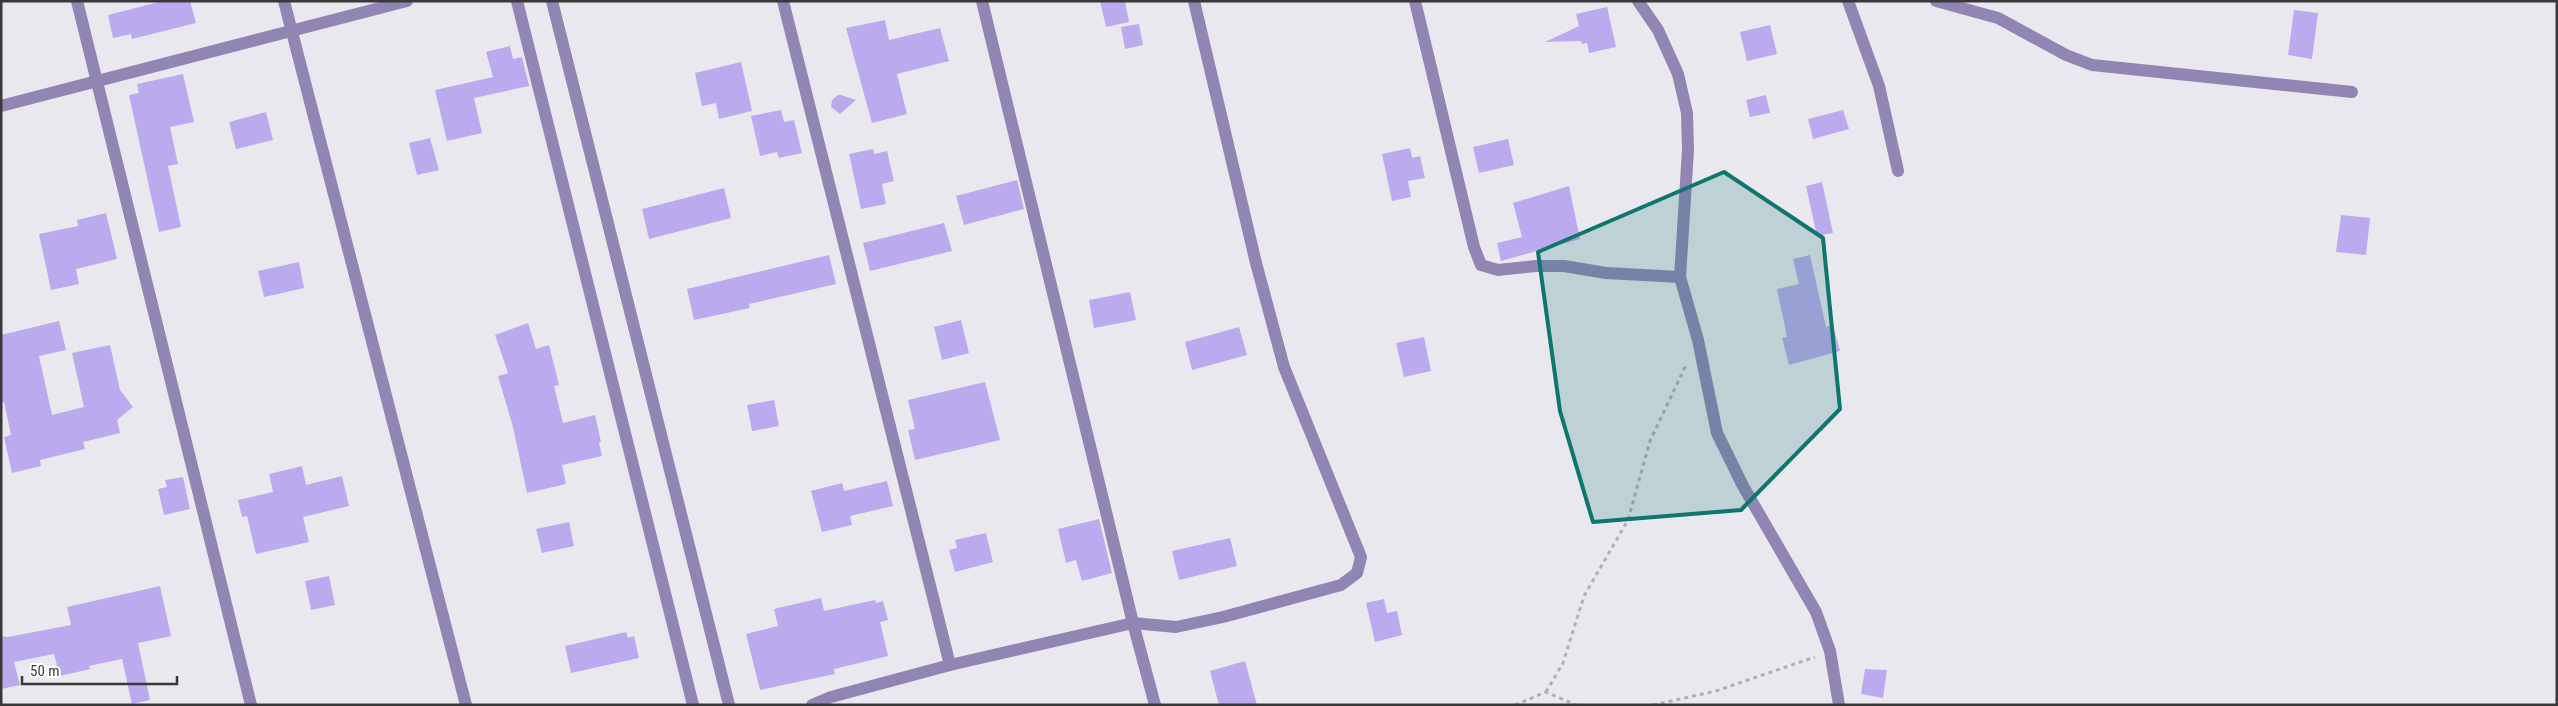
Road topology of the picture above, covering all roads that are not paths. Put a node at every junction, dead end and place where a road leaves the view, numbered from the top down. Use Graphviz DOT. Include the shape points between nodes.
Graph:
graph roads {
  1 [pos="77,1"];
  2 [pos="284,1"];
  3 [pos="407,1"];
  4 [pos="516,1"];
  5 [pos="552,1"];
  6 [pos="783,1"];
  7 [pos="982,1"];
  8 [pos="1194,1"];
  9 [pos="1414,1"];
  10 [pos="1638,1"];
  11 [pos="1848,1"];
  12 [pos="1936,1"];
  13 [pos="291,31"];
  14 [pos="96,82"];
  15 [pos="2352,92"];
  16 [pos="1,106"];
  17 [pos="1898,171"];
  18 [pos="1680,277"];
  19 [pos="1133,622"];
  20 [pos="950,665"];
  21 [pos="251,705"];
  22 [pos="466,705"];
  23 [pos="693,705"];
  24 [pos="729,705"];
  25 [pos="812,705"];
  26 [pos="1155,705"];
  27 [pos="1839,705"];
  1 -- 14 [label="street"];
  2 -- 13 [label="street"];
  3 -- 13 [label="street"];
  4 -- 23 [label="street"];
  5 -- 24 [label="street"];
  6 -- 20 [label="street"];
  7 -- 19 [label="street"];
  8 -- 19 [label="street" via="1284,367 1361,557 1356,573 1341,585 1176,627"];
  9 -- 18 [label="street" via="1474,247 1482,265 1498,270 1564,266 1606,274"];
  10 -- 18 [label="street" via="1658,30 1678,74 1687,113 1688,150"];
  11 -- 17 [label="street" via="1879,86"];
  12 -- 15 [label="street" via="1998,18 2066,55 2092,65"];
  13 -- 14 [label="street"];
  13 -- 22 [label="street"];
  14 -- 16 [label="street"];
  14 -- 21 [label="street"];
  18 -- 27 [label="street" via="1698,340 1717,432 1728,459 1816,612 1830,650"];
  19 -- 20 [label="street"];
  19 -- 26 [label="street"];
  20 -- 25 [label="street"];
}
